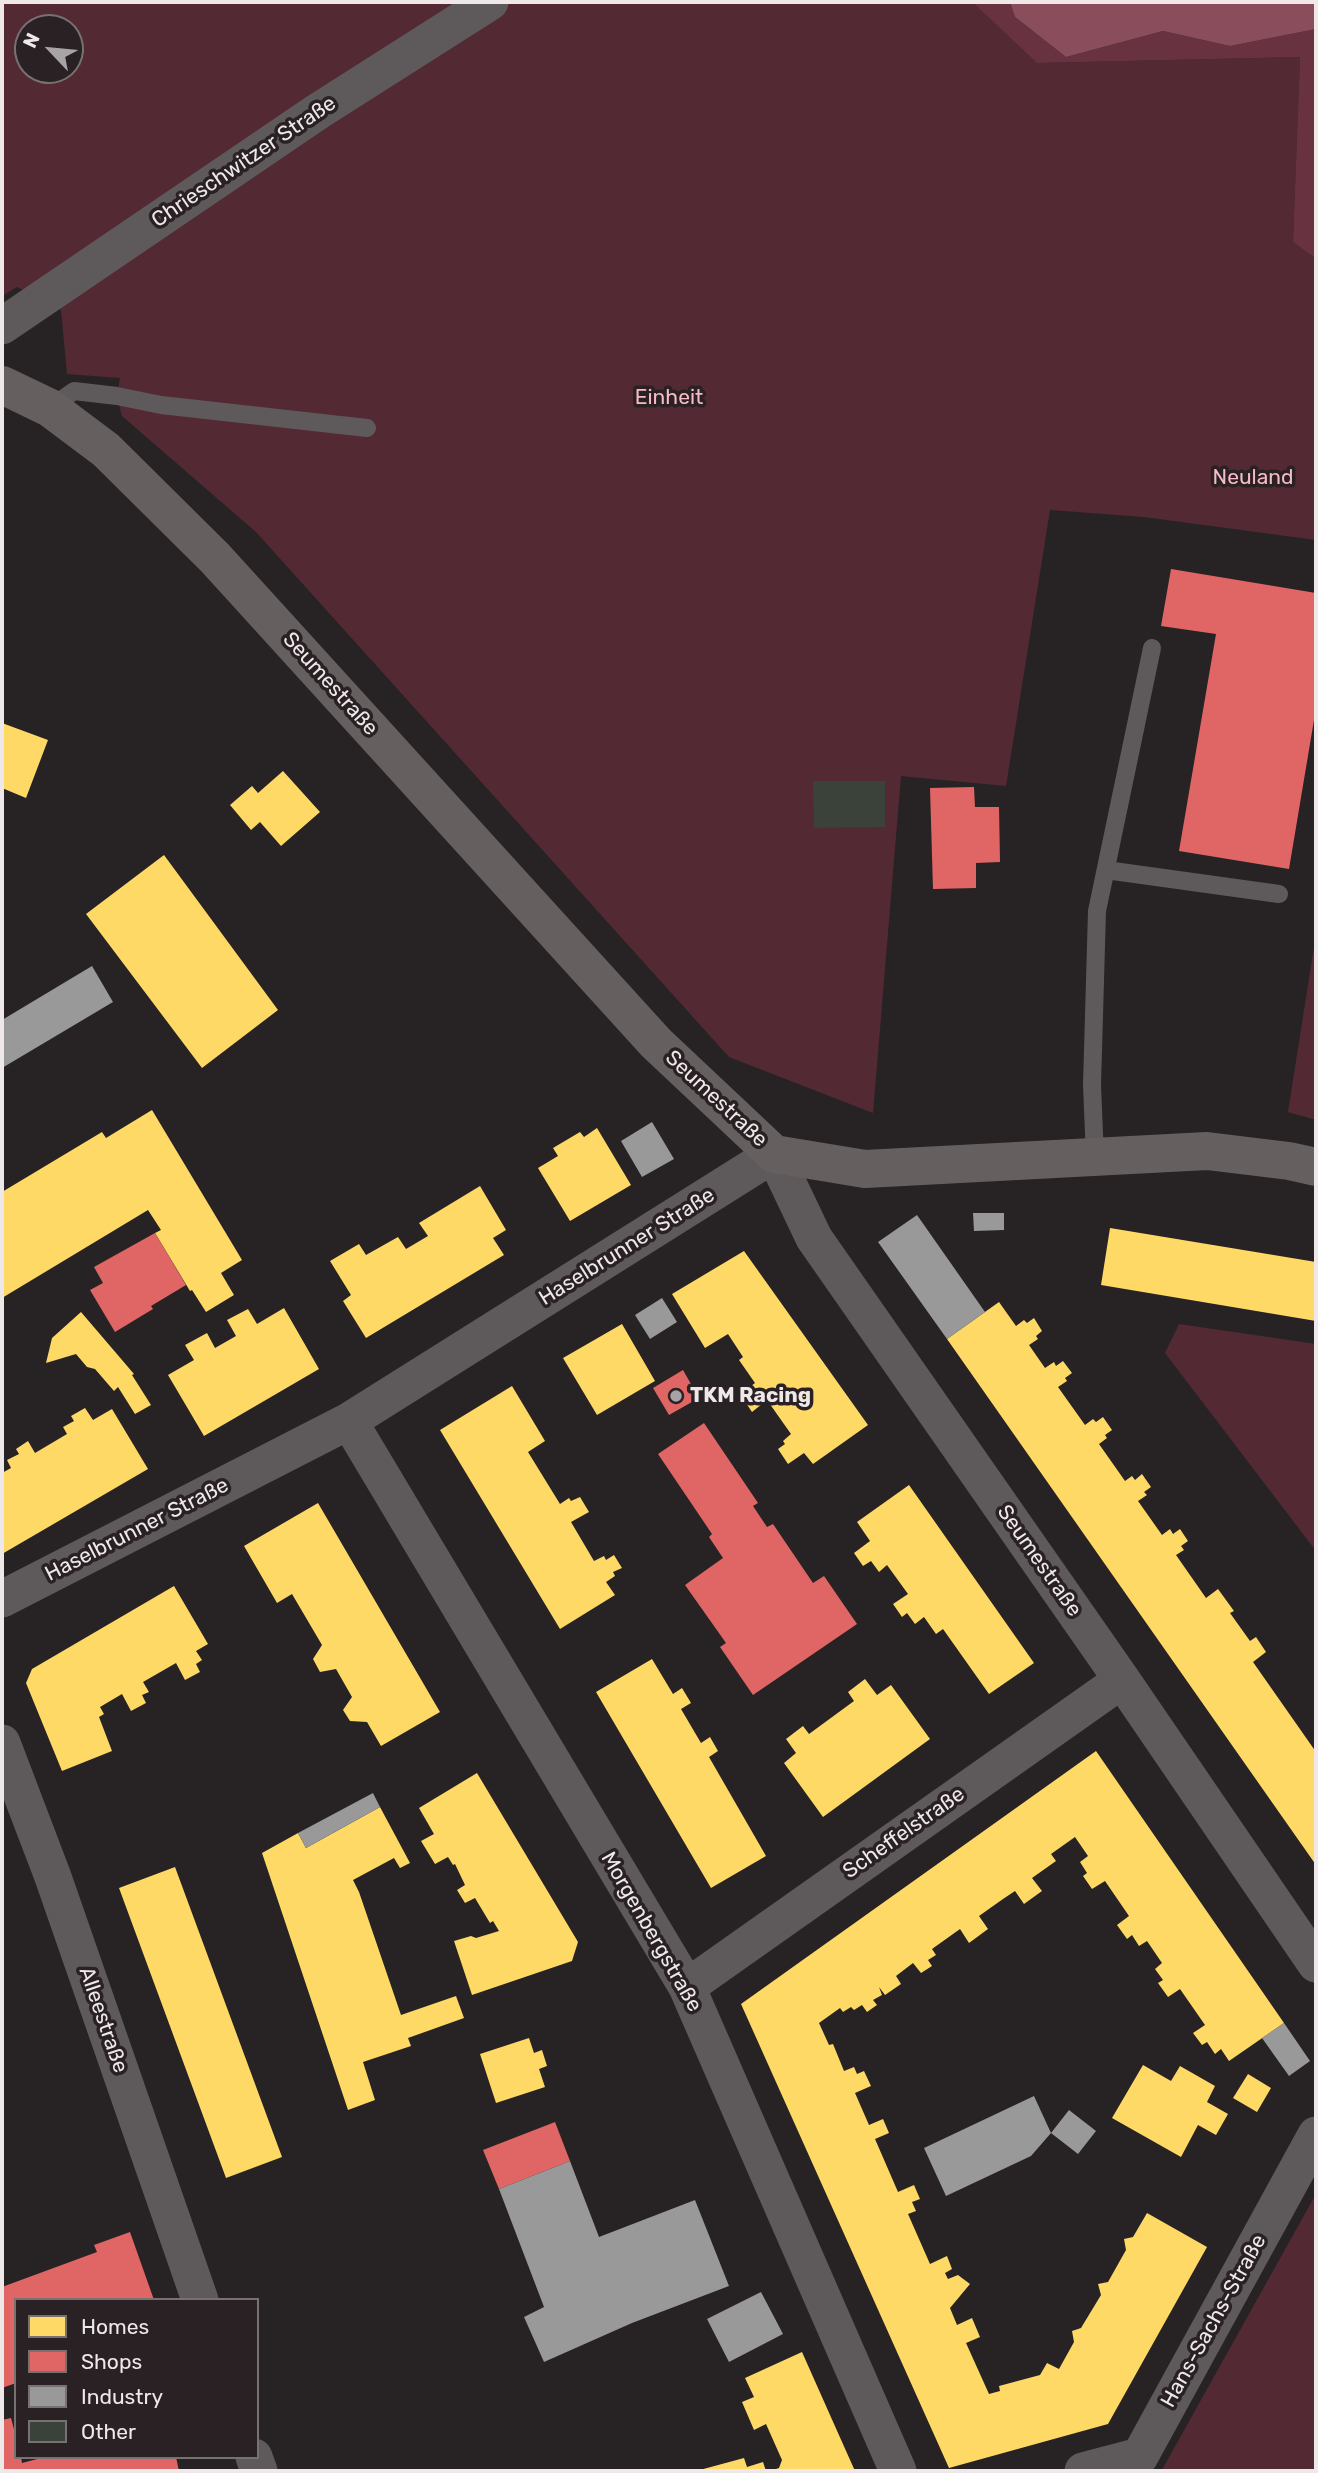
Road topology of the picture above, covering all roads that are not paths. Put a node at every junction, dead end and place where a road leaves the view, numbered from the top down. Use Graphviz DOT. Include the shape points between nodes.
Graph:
graph roads {
  1 [pos="490,2"];
  2 [pos="2,327"];
  3 [pos="2,385"];
  4 [pos="50,408"];
  5 [pos="367,428"];
  6 [pos="1152,648"];
  7 [pos="1106,870"];
  8 [pos="1279,894"];
  9 [pos="774,1154"];
  10 [pos="1095,1157"];
  11 [pos="1316,1167"];
  12 [pos="349,1421"];
  13 [pos="2,1599"];
  14 [pos="1122,1680"];
  15 [pos="2,1742"];
  16 [pos="1316,1964"];
  17 [pos="687,1987"];
  18 [pos="1316,2135"];
  19 [pos="199,2298"];
  20 [pos="898,2471"];
  21 [pos="1083,2471"];
  1 -- 2 [label="street, Chrieschwitzer Straße" via="317,112"];
  3 -- 4 [label="street, Seumestraße"];
  4 -- 5 [label="lane" via="74,391"];
  4 -- 9 [label="street, Seumestraße" via="106,450 215,558 656,1043"];
  6 -- 7 [label="lane"];
  7 -- 8 [label="lane"];
  7 -- 10 [label="lane" via="1097,911"];
  9 -- 10 [label="street" via="865,1169"];
  9 -- 12 [label="street, Haselbrunner Straße"];
  9 -- 14 [label="street, Seumestraße" via="814,1238"];
  10 -- 11 [label="street" via="1208,1151"];
  12 -- 13 [label="street, Haselbrunner Straße"];
  12 -- 17 [label="street, Morgenbergstraße"];
  14 -- 16 [label="street, Seumestraße"];
  14 -- 17 [label="street, Scheffelstraße"];
  15 -- 19 [label="street, Alleestraße"];
  17 -- 20 [label="street, Morgenbergstraße"];
  18 -- 21 [label="street, Hans-Sachs-Straße" via="1140,2456"];
}
